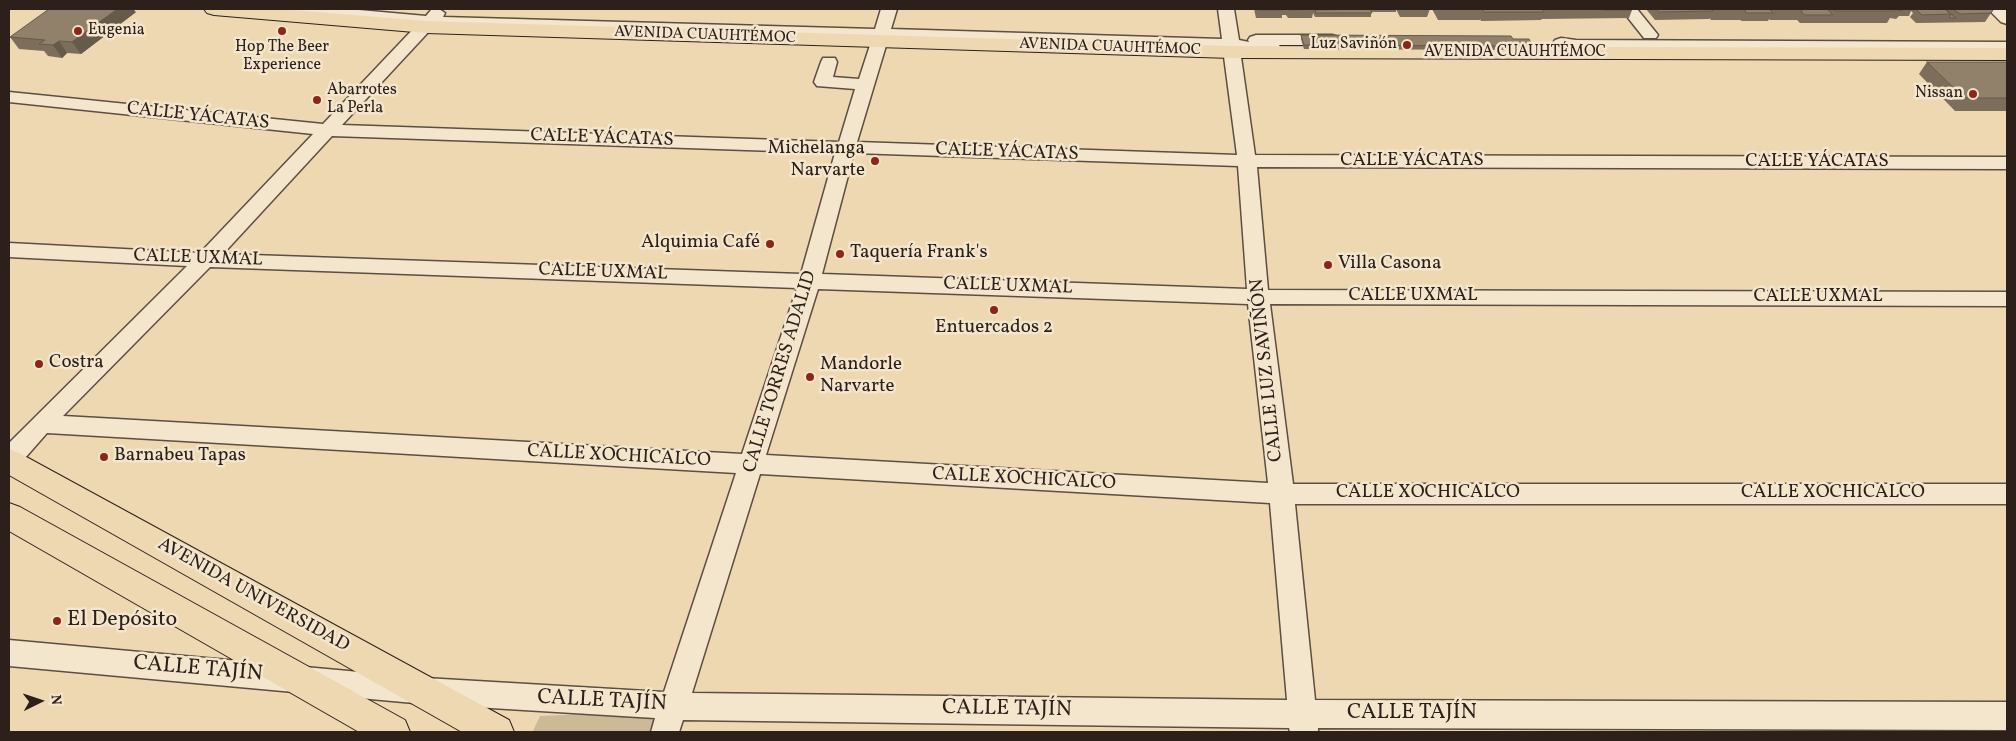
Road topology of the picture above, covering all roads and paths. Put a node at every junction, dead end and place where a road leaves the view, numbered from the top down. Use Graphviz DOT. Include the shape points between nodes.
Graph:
graph roads {
  1 [pos="214,9"];
  2 [pos="298,9"];
  3 [pos="1226,9"];
  4 [pos="1629,9"];
  5 [pos="1996,9"];
  6 [pos="433,15"];
  7 [pos="2007,19"];
  8 [pos="883,27"];
  9 [pos="1650,35"];
  10 [pos="2007,36"];
  11 [pos="1230,43"];
  12 [pos="2007,47"];
  13 [pos="2007,54"];
  14 [pos="829,62"];
  15 [pos="865,84"];
  16 [pos="9,97"];
  17 [pos="328,130"];
  18 [pos="846,147"];
  19 [pos="1247,161"];
  20 [pos="2007,164"];
  21 [pos="9,250"];
  22 [pos="205,260"];
  23 [pos="810,280"];
  24 [pos="1258,297"];
  25 [pos="2007,299"];
  26 [pos="41,424"];
  27 [pos="9,460"];
  28 [pos="752,465"];
  29 [pos="1282,494"];
  30 [pos="2007,494"];
  31 [pos="9,516"];
  32 [pos="9,654"];
  33 [pos="301,679"];
  34 [pos="425,692"];
  35 [pos="2007,716"];
  36 [pos="669,719"];
  37 [pos="1303,723"];
  38 [pos="392,732"];
  39 [pos="496,732"];
  1 -- 6 [label="main road, AVENIDA CUAUHTÉMOC"];
  2 -- 6 [label="street"];
  3 -- 11 [label="street, CALLE LUZ SAVIÑÓN"];
  4 -- 9 [label="street"];
  5 -- 7 [label="street"];
  6 -- 8 [label="main road, AVENIDA CUAUHTÉMOC"];
  6 -- 17 [label="street"];
  8 -- 11 [label="main road, AVENIDA CUAUHTÉMOC"];
  8 -- 15 [label="street, CALLE TORRES ADALID"];
  9 -- 10 [label="main road, AVENIDA CUAUHTÉMOC"];
  9 -- 11 [label="main road, AVENIDA CUAUHTÉMOC"];
  11 -- 12 [label="street" via="1255,48 1526,50 1555,50 1576,45"];
  11 -- 13 [label="main road, AVENIDA CUAUHTÉMOC"];
  11 -- 19 [label="street, CALLE LUZ SAVIÑÓN"];
  14 -- 15 [label="street" via="823,82"];
  15 -- 18 [label="street, CALLE TORRES ADALID"];
  16 -- 17 [label="street, CALLE YÁCATAS"];
  17 -- 18 [label="street, CALLE YÁCATAS"];
  17 -- 22 [label="street"];
  18 -- 19 [label="street, CALLE YÁCATAS"];
  18 -- 23 [label="street, CALLE TORRES ADALID"];
  19 -- 20 [label="street, CALLE YÁCATAS"];
  19 -- 24 [label="street, CALLE LUZ SAVIÑÓN"];
  21 -- 22 [label="street, CALLE UXMAL"];
  22 -- 23 [label="street, CALLE UXMAL"];
  22 -- 26 [label="street"];
  23 -- 24 [label="street, CALLE UXMAL"];
  23 -- 28 [label="street, CALLE TORRES ADALID"];
  24 -- 25 [label="street, CALLE UXMAL"];
  24 -- 29 [label="street, CALLE LUZ SAVIÑÓN"];
  26 -- 27 [label="street"];
  26 -- 28 [label="street, CALLE XOCHICALCO"];
  27 -- 34 [label="main road, AVENIDA UNIVERSIDAD"];
  28 -- 29 [label="street, CALLE XOCHICALCO"];
  28 -- 36 [label="street, CALLE TORRES ADALID"];
  29 -- 30 [label="street, CALLE XOCHICALCO"];
  29 -- 37 [label="street, CALLE LUZ SAVIÑÓN"];
  31 -- 33 [label="main road"];
  32 -- 33 [label="street, CALLE TAJÍN"];
  33 -- 34 [label="street, CALLE TAJÍN"];
  33 -- 38 [label="main road"];
  34 -- 36 [label="street, CALLE TAJÍN"];
  34 -- 39 [label="main road, AVENIDA UNIVERSIDAD"];
  35 -- 37 [label="street, CALLE TAJÍN"];
  36 -- 37 [label="street, CALLE TAJÍN"];
}
